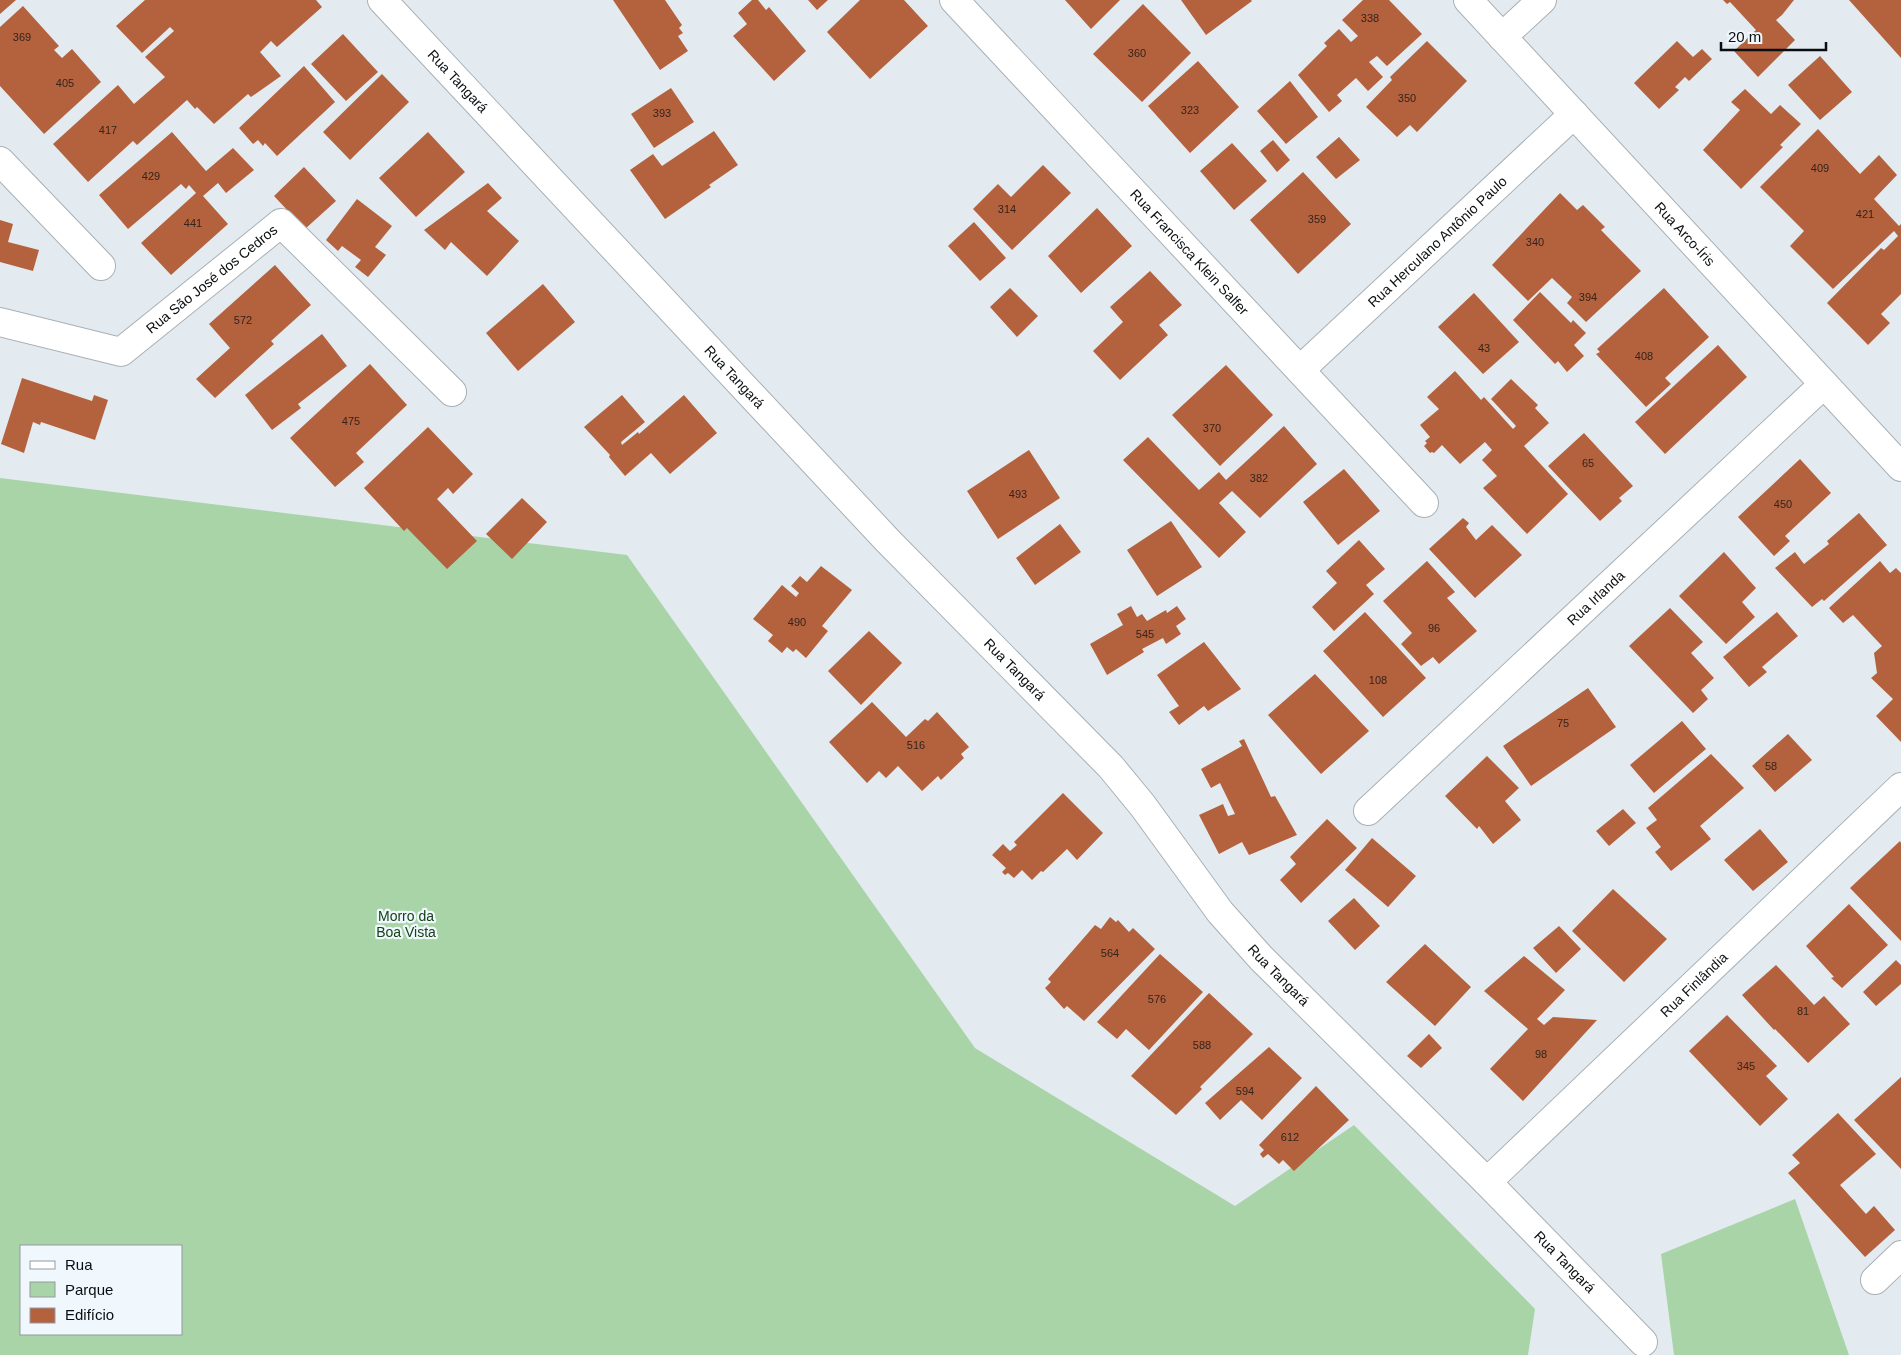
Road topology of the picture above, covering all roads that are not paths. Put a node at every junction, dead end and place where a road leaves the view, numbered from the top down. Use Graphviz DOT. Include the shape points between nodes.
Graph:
graph roads {
  1 [pos="382,0"];
  2 [pos="954,0"];
  3 [pos="1468,0"];
  4 [pos="1542,0"];
  5 [pos="1502,37"];
  6 [pos="1574,114"];
  7 [pos="0,160"];
  8 [pos="102,266"];
  9 [pos="0,322"];
  10 [pos="1300,370"];
  11 [pos="1824,384"];
  12 [pos="452,392"];
  13 [pos="1901,467"];
  14 [pos="1424,503"];
  15 [pos="1901,787"];
  16 [pos="1368,811"];
  17 [pos="1487,1182"];
  18 [pos="1901,1255"];
  19 [pos="1875,1280"];
  20 [pos="1643,1342"];
  1 -- 17 [label="street, Rua Tangará" via="888,541 1111,767 1220,912 1261,958"];
  2 -- 10 [label="street, Rua Francisca Klein Salfer"];
  3 -- 5 [label="street, Rua Arco-Íris"];
  4 -- 5 [label="street"];
  5 -- 6 [label="street, Rua Arco-Íris"];
  6 -- 10 [label="street, Rua Herculano Antônio Paulo"];
  6 -- 11 [label="street, Rua Arco-Íris"];
  7 -- 8 [label="street"];
  9 -- 12 [label="street, Rua São José dos Cedros" via="121,352 280,223"];
  10 -- 14 [label="street, Rua Francisca Klein Salfer"];
  11 -- 13 [label="street, Rua Arco-Íris"];
  11 -- 16 [label="street, Rua Irlanda"];
  15 -- 17 [label="street, Rua Finlândia"];
  17 -- 20 [label="street, Rua Tangará"];
  18 -- 19 [label="street"];
}
